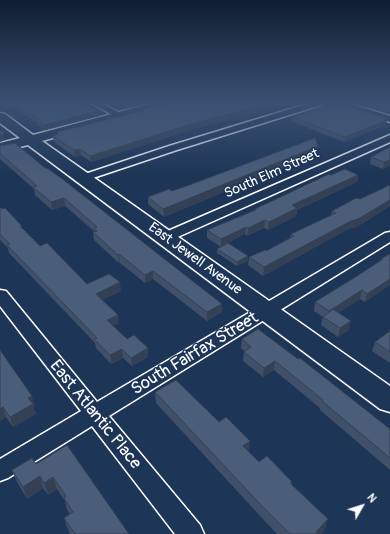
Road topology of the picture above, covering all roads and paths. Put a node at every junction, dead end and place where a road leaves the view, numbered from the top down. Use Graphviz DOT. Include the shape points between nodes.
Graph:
graph roads {
  1 [pos="15,128"];
  2 [pos="74,128"];
  3 [pos="236,128"];
  4 [pos="390,138"];
  5 [pos="31,140"];
  6 [pos="0,148"];
  7 [pos="83,178"];
  8 [pos="390,236"];
  9 [pos="166,237"];
  10 [pos="0,295"];
  11 [pos="266,311"];
  12 [pos="390,401"];
  13 [pos="95,414"];
  14 [pos="0,471"];
  15 [pos="191,534"];
  1 -- 5 [label="street, East Jewell Avenue"];
  2 -- 5 [label="street"];
  3 -- 7 [label="street"];
  4 -- 9 [label="street, South Elm Street"];
  5 -- 6 [label="street"];
  5 -- 7 [label="street, East Jewell Avenue"];
  7 -- 9 [label="street, East Jewell Avenue"];
  8 -- 11 [label="street, South Fairfax Street"];
  9 -- 11 [label="street, East Jewell Avenue"];
  10 -- 13 [label="street, East Atlantic Place"];
  11 -- 12 [label="street, East Jewell Avenue"];
  11 -- 13 [label="street, South Fairfax Street"];
  13 -- 14 [label="street, South Fairfax Street"];
  13 -- 15 [label="street, East Atlantic Place"];
}
